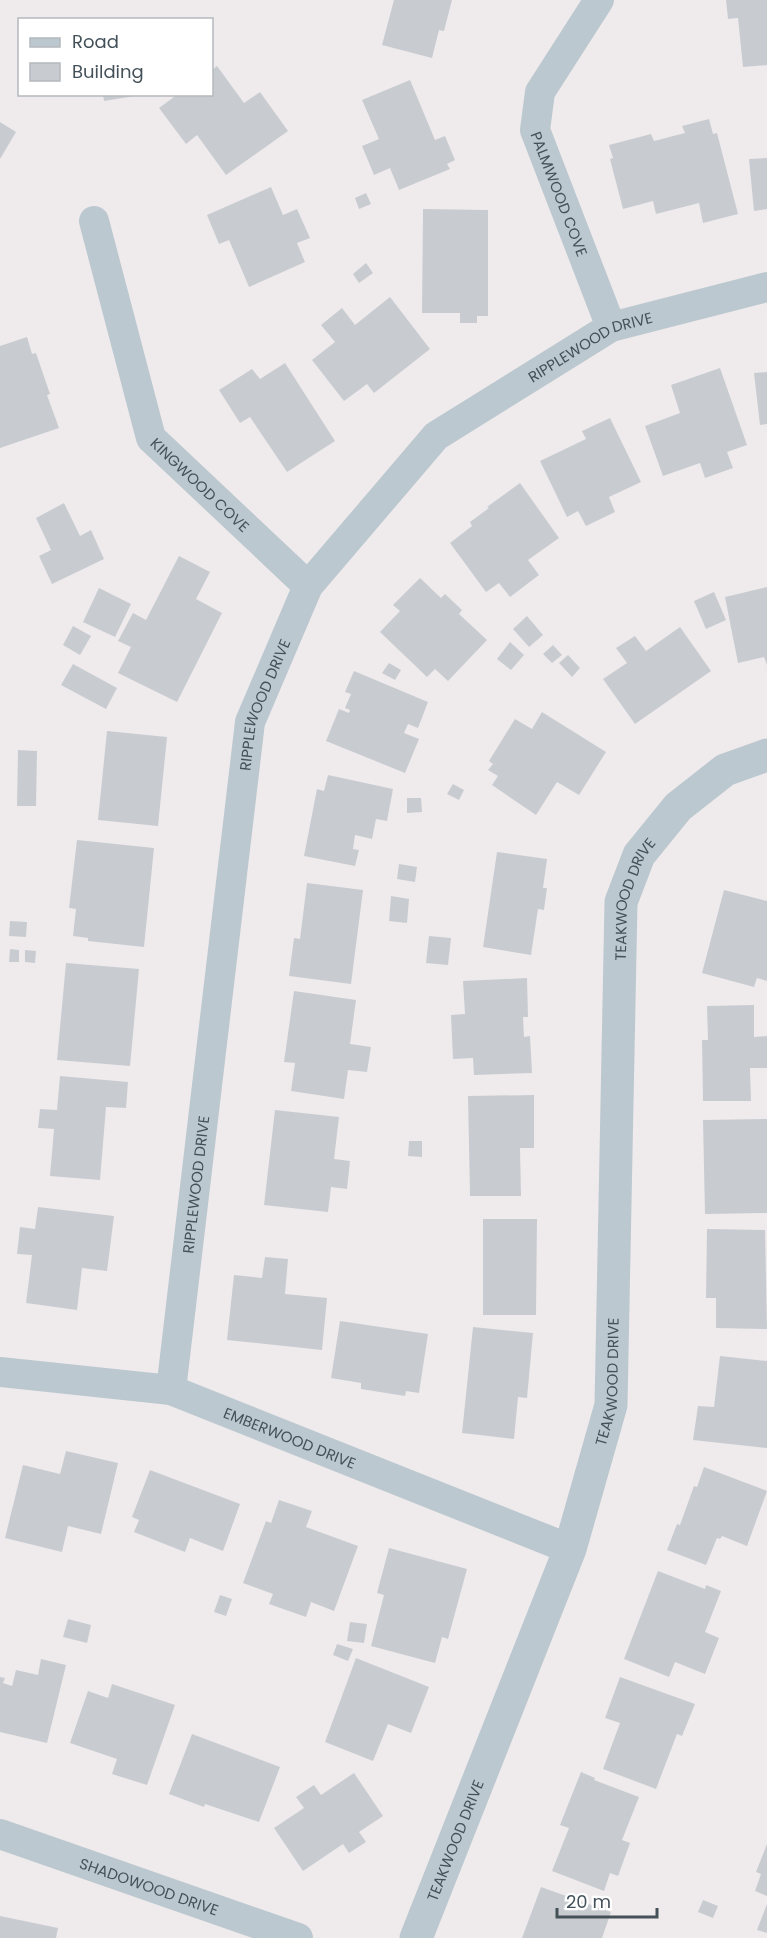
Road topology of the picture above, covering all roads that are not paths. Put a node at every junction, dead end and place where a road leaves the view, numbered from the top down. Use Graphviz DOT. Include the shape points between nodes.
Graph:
graph roads {
  1 [pos="599,0"];
  2 [pos="94,221"];
  3 [pos="767,287"];
  4 [pos="611,327"];
  5 [pos="308,586"];
  6 [pos="767,755"];
  7 [pos="0,1372"];
  8 [pos="171,1390"];
  9 [pos="570,1549"];
  10 [pos="0,1834"];
  11 [pos="298,1938"];
  12 [pos="416,1938"];
  1 -- 4 [label="street, PALMWOOD COVE" via="540,92 535,130"];
  2 -- 5 [label="street, KINGWOOD COVE" via="152,438"];
  3 -- 4 [label="street, RIPPLEWOOD DRIVE"];
  4 -- 5 [label="street, RIPPLEWOOD DRIVE" via="436,436"];
  5 -- 8 [label="street, RIPPLEWOOD DRIVE" via="250,722"];
  6 -- 9 [label="street, TEAKWOOD DRIVE" via="725,770 678,807 639,855 621,902 611,1405"];
  7 -- 8 [label="street, EMBERWOOD DRIVE"];
  8 -- 9 [label="street, EMBERWOOD DRIVE"];
  9 -- 12 [label="street, TEAKWOOD DRIVE"];
  10 -- 11 [label="street, SHADOWOOD DRIVE"];
}
